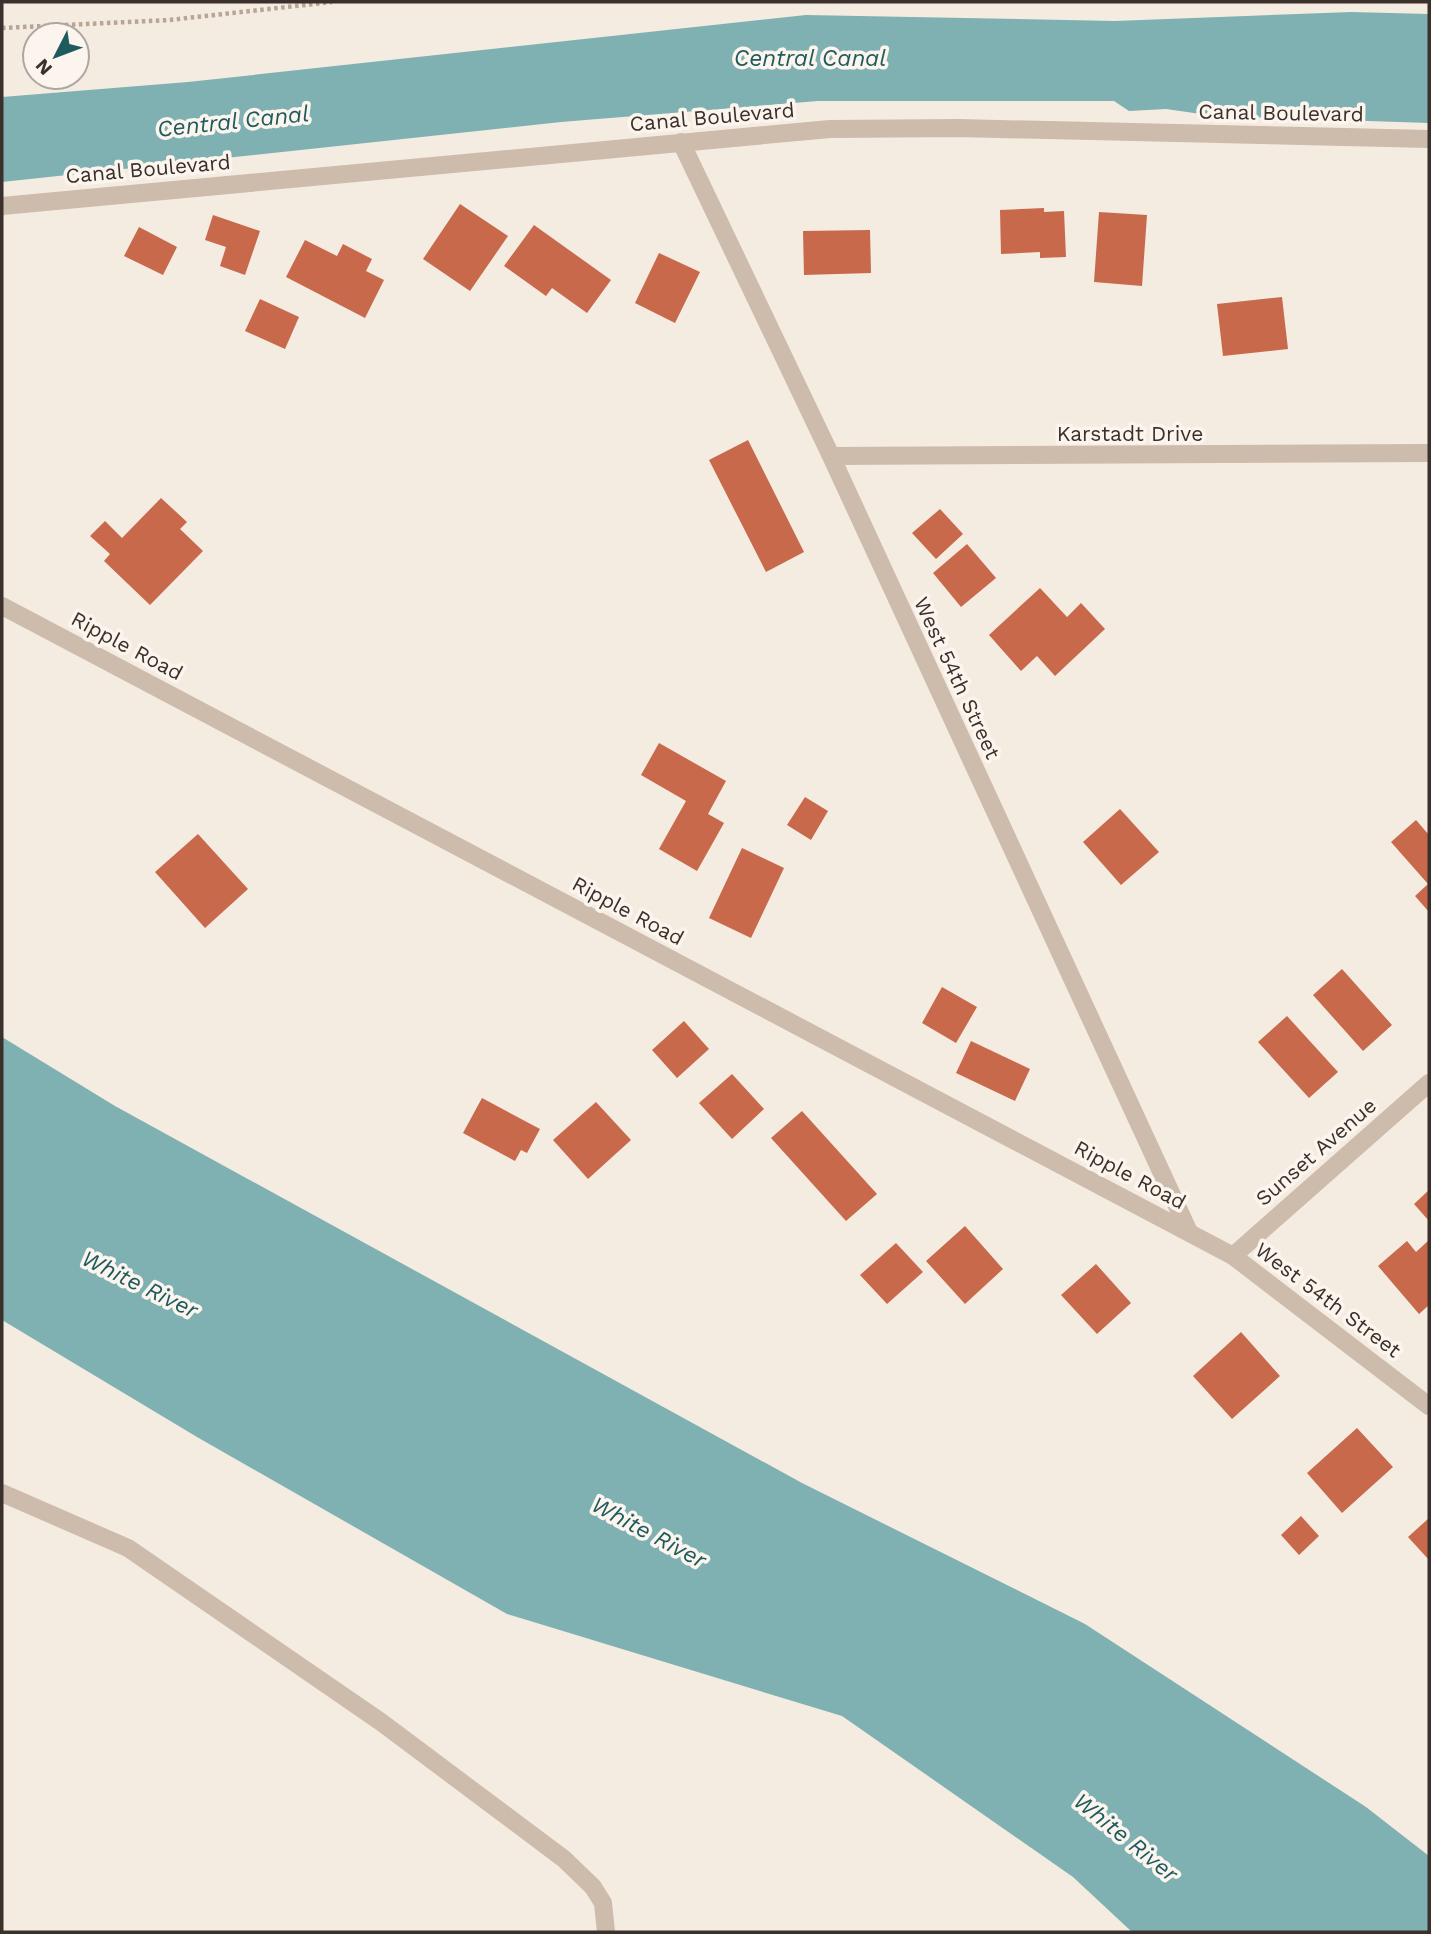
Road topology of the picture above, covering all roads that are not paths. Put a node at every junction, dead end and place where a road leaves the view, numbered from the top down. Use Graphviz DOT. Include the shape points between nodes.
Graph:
graph roads {
  1 [pos="1429,139"];
  2 [pos="681,142"];
  3 [pos="2,206"];
  4 [pos="1429,453"];
  5 [pos="831,456"];
  6 [pos="2,606"];
  7 [pos="1429,1083"];
  8 [pos="1189,1233"];
  9 [pos="1233,1256"];
  10 [pos="1429,1406"];
  11 [pos="2,1493"];
  12 [pos="606,1932"];
  1 -- 2 [label="street, Canal Boulevard" via="900,128"];
  2 -- 3 [label="street, Canal Boulevard"];
  2 -- 5 [label="street, West 54th Street"];
  4 -- 5 [label="street, Karstadt Drive"];
  5 -- 8 [label="street, West 54th Street"];
  6 -- 8 [label="street, Ripple Road"];
  7 -- 9 [label="street, Sunset Avenue"];
  8 -- 9 [label="street, Ripple Road"];
  9 -- 10 [label="street, West 54th Street"];
  11 -- 12 [label="street" via="128,1548 381,1722 564,1859 593,1886 603,1903"];
}
